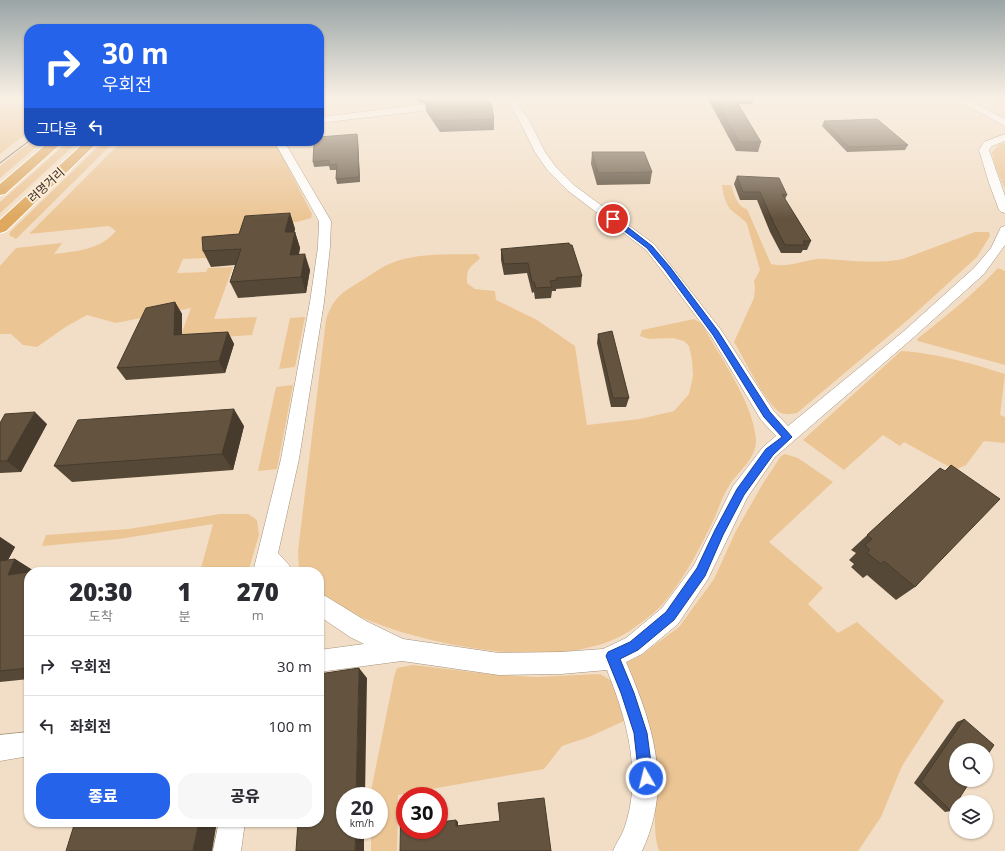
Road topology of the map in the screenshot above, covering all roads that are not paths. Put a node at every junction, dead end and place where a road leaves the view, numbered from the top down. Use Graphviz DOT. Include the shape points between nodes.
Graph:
graph roads {
  1 [pos="533,139"];
  2 [pos="999,139"];
  3 [pos="52,146"];
  4 [pos="88,146"];
  5 [pos="283,146"];
  6 [pos="0,191"];
  7 [pos="1005,210"];
  8 [pos="0,228"];
  9 [pos="1005,230"];
  10 [pos="788,437"];
  11 [pos="264,564"];
  12 [pos="324,607"];
  13 [pos="402,650"];
  14 [pos="612,656"];
  15 [pos="324,660"];
  16 [pos="24,745"];
  17 [pos="0,748"];
  18 [pos="231,827"];
  19 [pos="634,848"];
  20 [pos="227,851"];
  1 -- 10 [label="street" via="552,169 571,188 650,247 716,333 767,415"];
  2 -- 7 [label="street" via="988,144 984,150"];
  3 -- 6 [label="highway, 려명거리"];
  4 -- 8 [label="highway, 려명거리"];
  5 -- 11 [label="street" via="325,221 324,247 290,459"];
  9 -- 10 [label="street" via="997,249 979,271"];
  10 -- 14 [label="street" via="769,452 740,492 701,572 670,616 634,646"];
  12 -- 13 [label="street" via="358,629"];
  13 -- 14 [label="street" via="499,664 568,663 604,660"];
  13 -- 15 [label="street"];
  14 -- 19 [label="street" via="628,693 640,733 646,778 645,806"];
  16 -- 17 [label="street"];
  18 -- 20 [label="street"];
}
